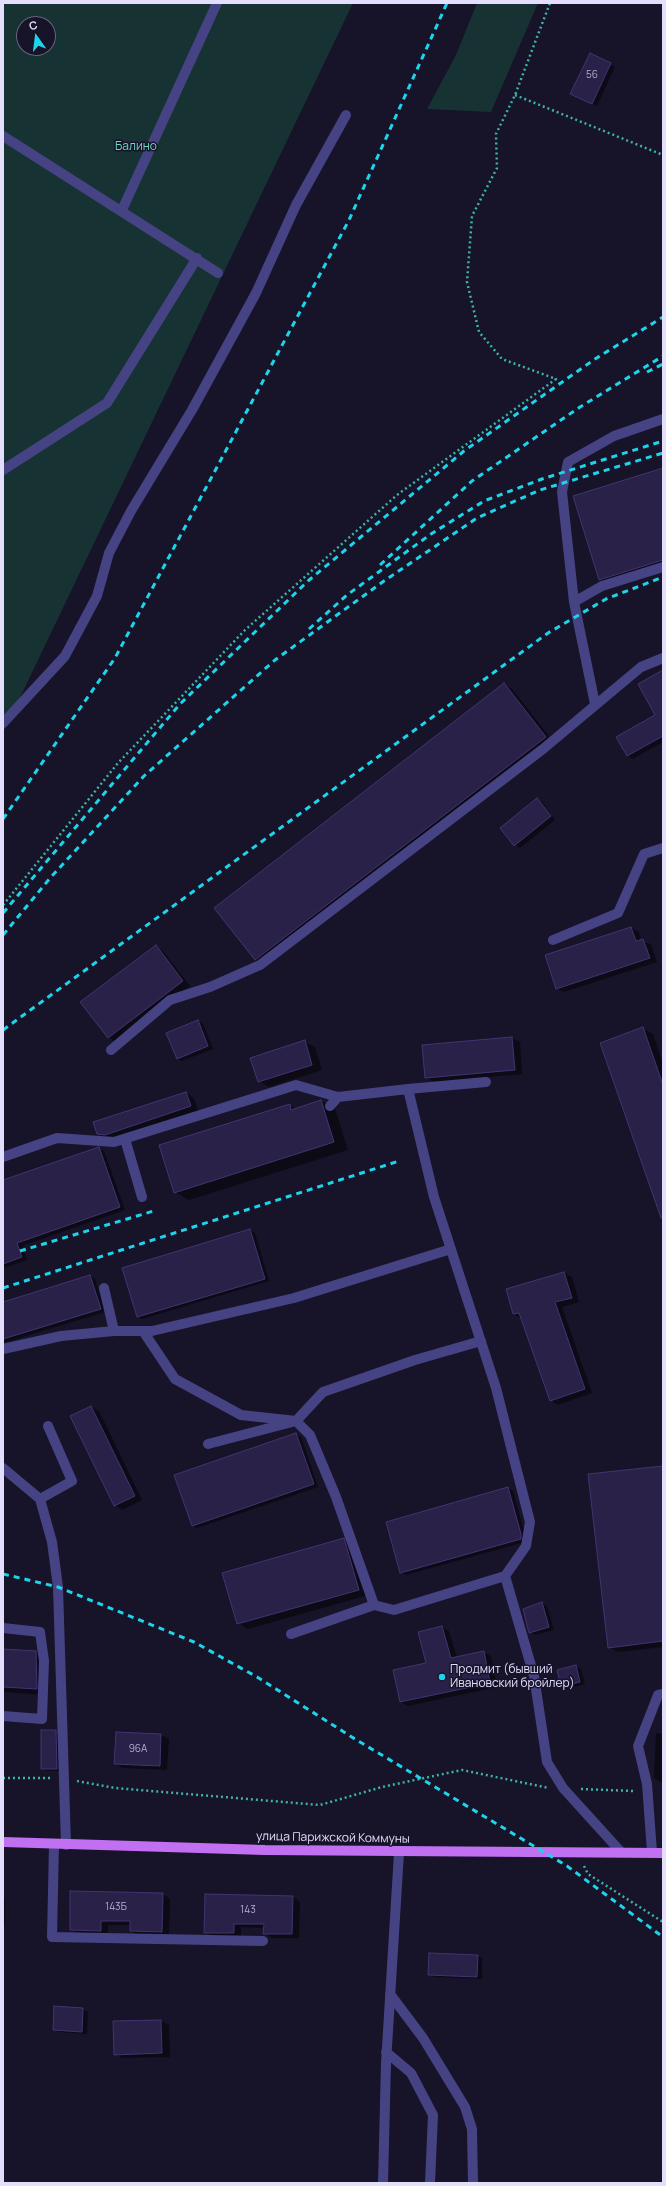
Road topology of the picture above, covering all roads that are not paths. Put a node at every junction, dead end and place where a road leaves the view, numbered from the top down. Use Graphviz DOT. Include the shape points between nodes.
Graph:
graph roads {
  1 [pos="217,3"];
  2 [pos="346,115"];
  3 [pos="3,136"];
  4 [pos="122,210"];
  5 [pos="197,258"];
  6 [pos="218,273"];
  7 [pos="663,420"];
  8 [pos="3,470"];
  9 [pos="663,567"];
  10 [pos="574,602"];
  11 [pos="663,658"];
  12 [pos="595,704"];
  13 [pos="3,723"];
  14 [pos="663,848"];
  15 [pos="553,940"];
  16 [pos="110,1050"];
  17 [pos="486,1082"];
  18 [pos="408,1089"];
  19 [pos="338,1097"];
  20 [pos="330,1106"];
  21 [pos="125,1139"];
  22 [pos="3,1157"];
  23 [pos="142,1197"];
  24 [pos="451,1249"];
  25 [pos="104,1288"];
  26 [pos="114,1331"];
  27 [pos="143,1331"];
  28 [pos="481,1341"];
  29 [pos="3,1349"];
  30 [pos="296,1420"];
  31 [pos="48,1426"];
  32 [pos="208,1444"];
  33 [pos="3,1468"];
  34 [pos="40,1499"];
  35 [pos="505,1576"];
  36 [pos="374,1605"];
  37 [pos="3,1628"];
  38 [pos="291,1634"];
  39 [pos="663,1694"];
  40 [pos="3,1716"];
  41 [pos="3,1842"];
  42 [pos="54,1844"];
  43 [pos="66,1845"];
  44 [pos="399,1852"];
  45 [pos="621,1852"];
  46 [pos="652,1852"];
  47 [pos="663,1853"];
  48 [pos="263,1941"];
  49 [pos="390,1994"];
  50 [pos="386,2052"];
  51 [pos="383,2183"];
  52 [pos="430,2183"];
  53 [pos="473,2183"];
  1 -- 4 [label="street"];
  2 -- 13 [label="street" via="296,205 256,293 109,553 97,596 65,656"];
  3 -- 4 [label="street"];
  4 -- 5 [label="street"];
  5 -- 6 [label="street"];
  5 -- 8 [label="street" via="107,403"];
  7 -- 10 [label="street" via="614,436 568,462 562,492"];
  9 -- 10 [label="street" via="602,586"];
  10 -- 12 [label="street"];
  11 -- 12 [label="street" via="641,666"];
  12 -- 16 [label="street" via="542,749 260,965 210,987 170,1000"];
  14 -- 15 [label="street" via="644,854 618,913"];
  17 -- 18 [label="street"];
  18 -- 19 [label="street"];
  18 -- 24 [label="street" via="434,1196"];
  19 -- 20 [label="street"];
  19 -- 21 [label="street" via="296,1085"];
  21 -- 22 [label="street" via="114,1142 57,1138"];
  21 -- 23 [label="street"];
  24 -- 27 [label="street" via="294,1298"];
  24 -- 28 [label="street"];
  25 -- 26 [label="street"];
  26 -- 27 [label="street"];
  26 -- 29 [label="street" via="61,1336"];
  27 -- 30 [label="street" via="175,1378 241,1414"];
  28 -- 30 [label="street" via="415,1360 323,1392"];
  28 -- 35 [label="street" via="496,1388 530,1522 526,1546"];
  30 -- 32 [label="street"];
  30 -- 36 [label="street" via="310,1435 333,1490"];
  31 -- 34 [label="street" via="72,1481"];
  33 -- 34 [label="street"];
  34 -- 43 [label="street" via="52,1542 58,1587"];
  35 -- 36 [label="street" via="394,1610"];
  35 -- 45 [label="street" via="534,1676 547,1762 563,1788"];
  36 -- 38 [label="street"];
  37 -- 40 [label="street" via="40,1632 44,1661 42,1719"];
  39 -- 46 [label="street" via="658,1695 638,1746 647,1791"];
  41 -- 42 [label="main road, улица Парижской Коммуны"];
  42 -- 43 [label="main road, улица Парижской Коммуны"];
  42 -- 48 [label="street" via="52,1937"];
  43 -- 44 [label="main road, улица Парижской Коммуны"];
  44 -- 45 [label="main road, улица Парижской Коммуны"];
  44 -- 49 [label="street"];
  45 -- 46 [label="main road, улица Парижской Коммуны"];
  46 -- 47 [label="main road, улица Парижской Коммуны"];
  49 -- 50 [label="street"];
  49 -- 53 [label="street" via="423,2038 465,2107 472,2129"];
  50 -- 51 [label="street"];
  50 -- 52 [label="street" via="411,2073 433,2115"];
}
